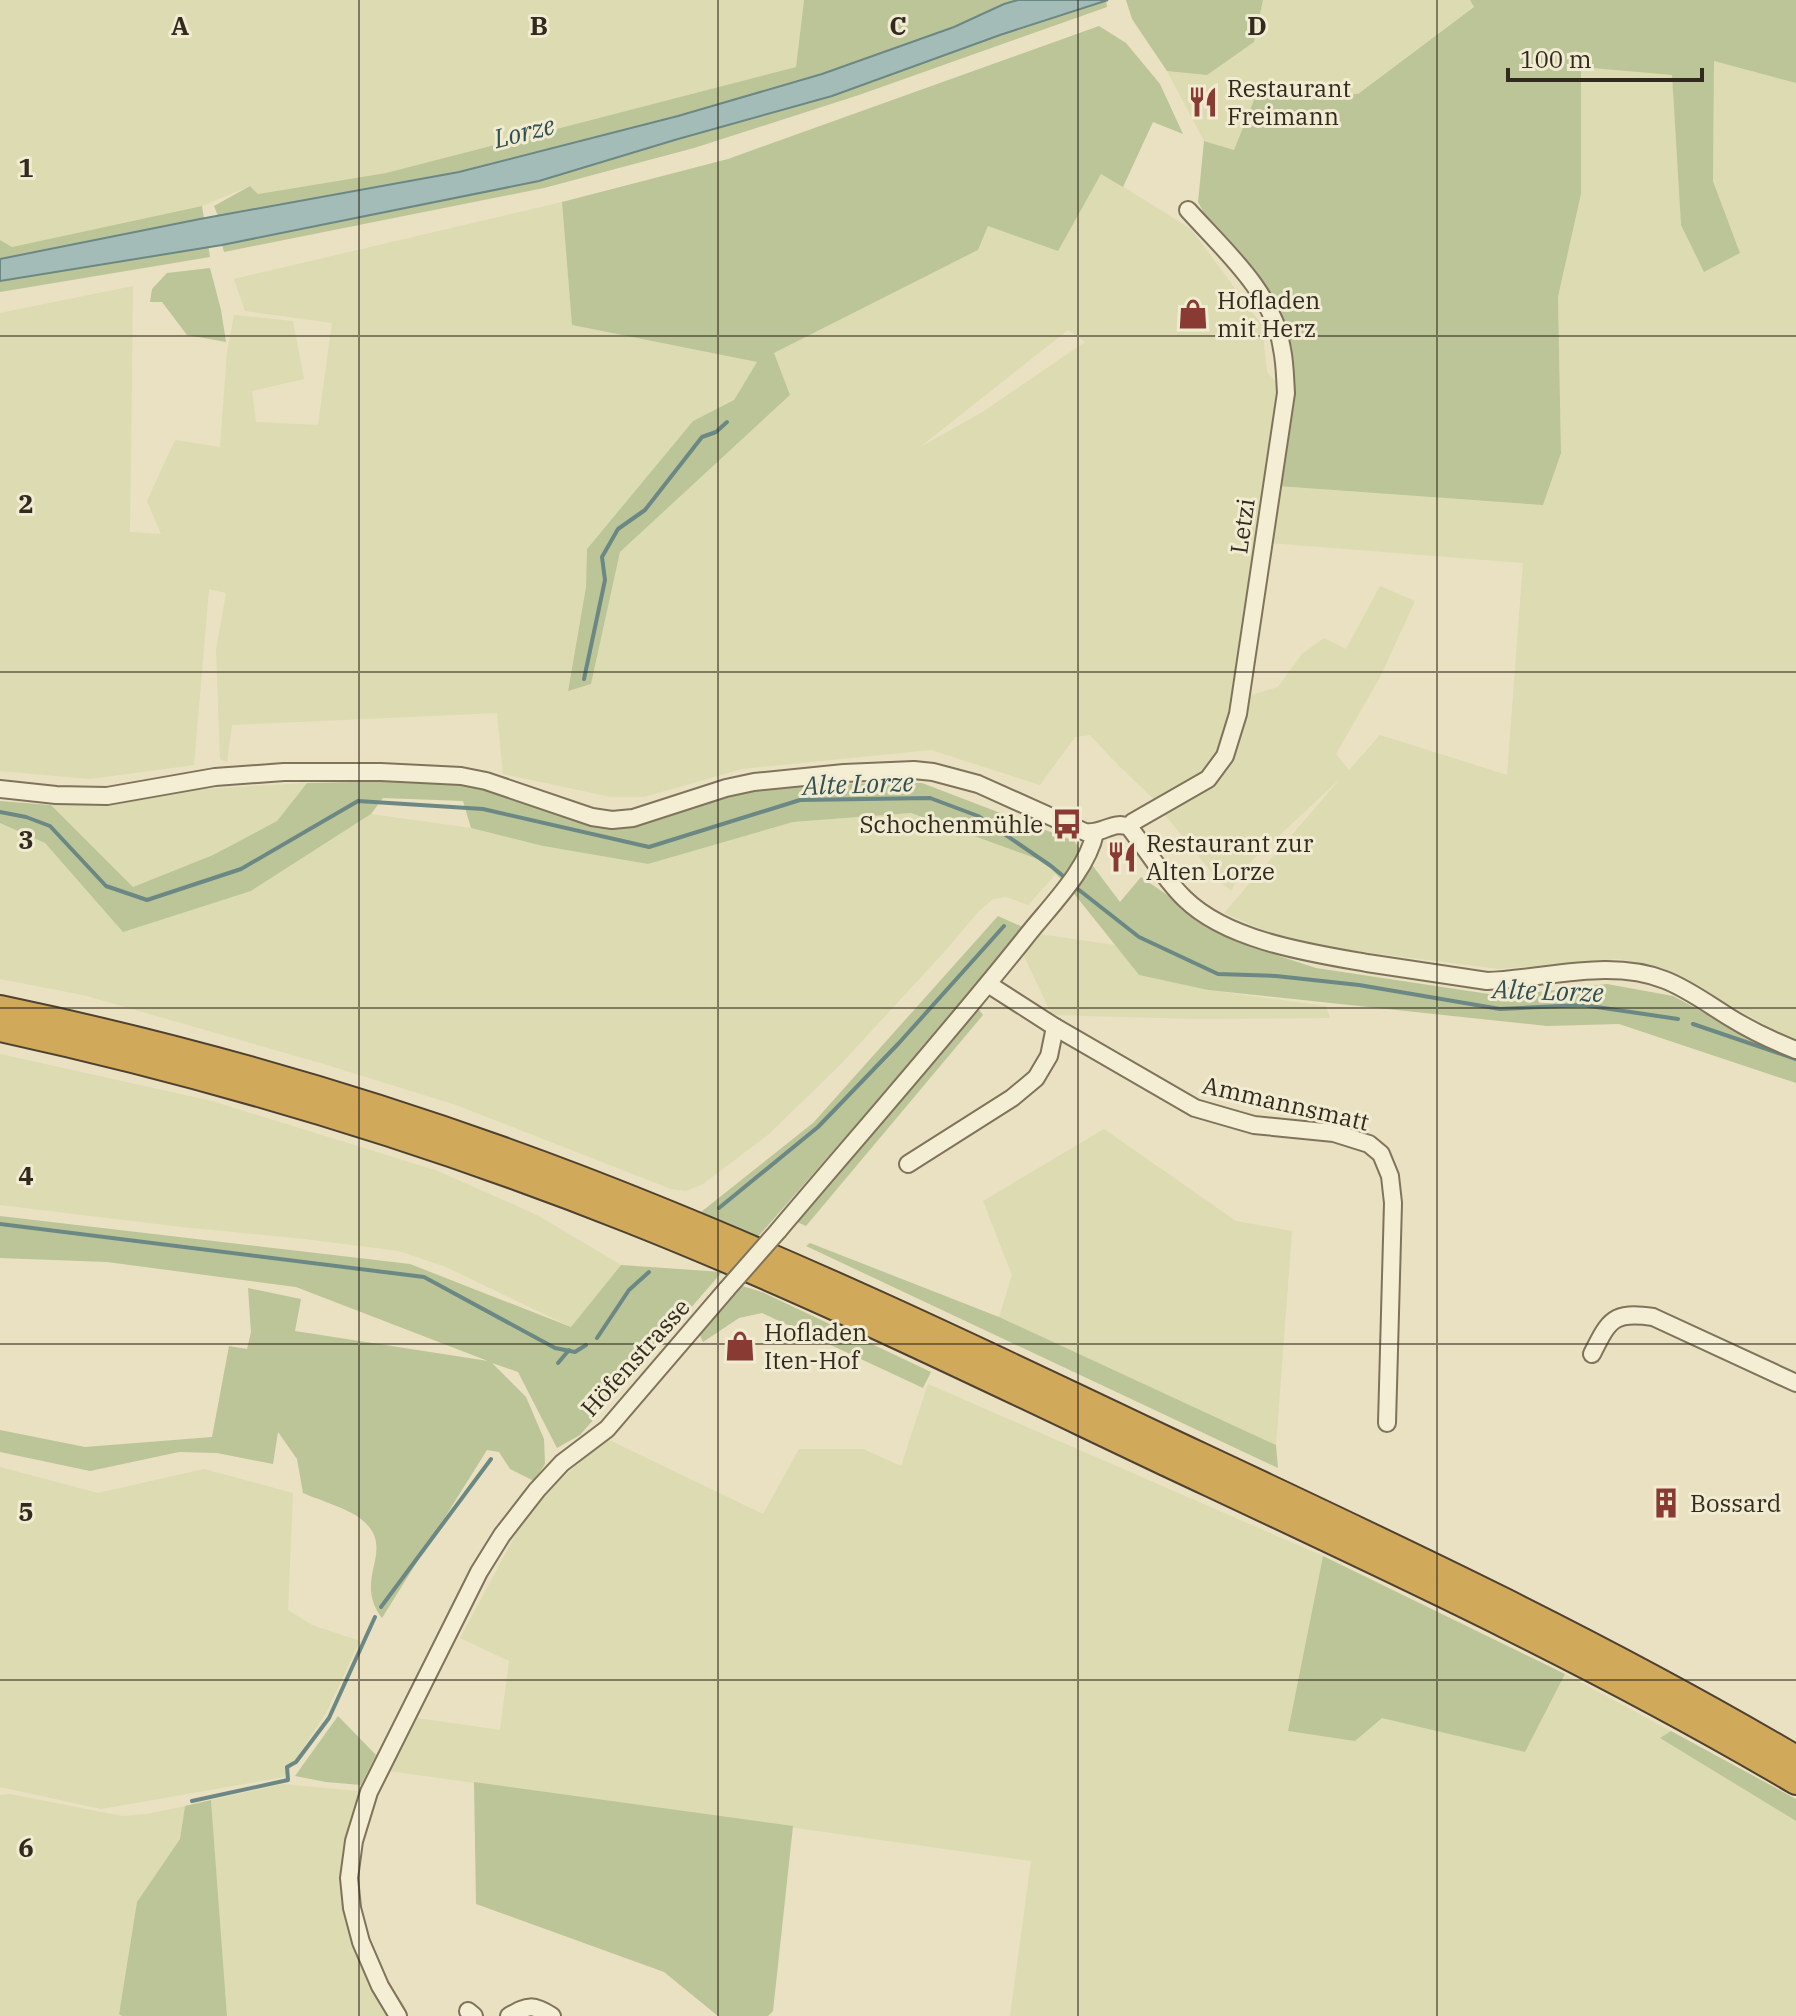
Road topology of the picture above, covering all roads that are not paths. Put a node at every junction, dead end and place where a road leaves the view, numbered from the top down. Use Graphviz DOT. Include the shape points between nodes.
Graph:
graph roads {
  1 [pos="1188,210"];
  2 [pos="0,789"];
  3 [pos="1129,827"];
  4 [pos="1095,833"];
  5 [pos="988,984"];
  6 [pos="0,1008"];
  7 [pos="1055,1027"];
  8 [pos="0,1029"];
  9 [pos="1796,1050"];
  10 [pos="908,1164"];
  11 [pos="1592,1354"];
  12 [pos="1796,1383"];
  13 [pos="1387,1423"];
  14 [pos="1796,1758"];
  15 [pos="1796,1782"];
  16 [pos="398,2016"];
  17 [pos="509,2016"];
  18 [pos="552,2016"];
  1 -- 3 [label="street, Letzi" via="1270,311 1282,346 1286,393 1238,714 1225,756 1208,779"];
  2 -- 4 [label="street" via="107,796 215,777 284,772 461,776 612,820 754,782 914,770 978,784"];
  3 -- 4 [label="street" via="1116,824"];
  3 -- 9 [label="street" via="1185,899 1215,920 1271,943 1487,981 1627,971 1663,979"];
  4 -- 5 [label="street, Höfenstrasse" via="1086,859"];
  5 -- 7 [label="street, Ammannsmatt"];
  5 -- 16 [label="street, Höfenstrasse, bridge" via="607,1429 537,1490 479,1572 369,1792 354,1841 352,1908 361,1942"];
  6 -- 14 [label="highway" via="348,1098 671,1214 847,1289 1455,1577 1641,1670"];
  7 -- 10 [label="street" via="1049,1056 1036,1078"];
  7 -- 13 [label="street, Ammannsmatt" via="1195,1108 1254,1125 1334,1133 1369,1144 1381,1154 1393,1203"];
  8 -- 15 [label="highway" via="161,1067 368,1126 565,1195 736,1264 1456,1601 1649,1699"];
  11 -- 12 [label="street" via="1611,1322 1634,1314 1653,1317"];
  17 -- 18 [label="street" via="526,2007"];
}
